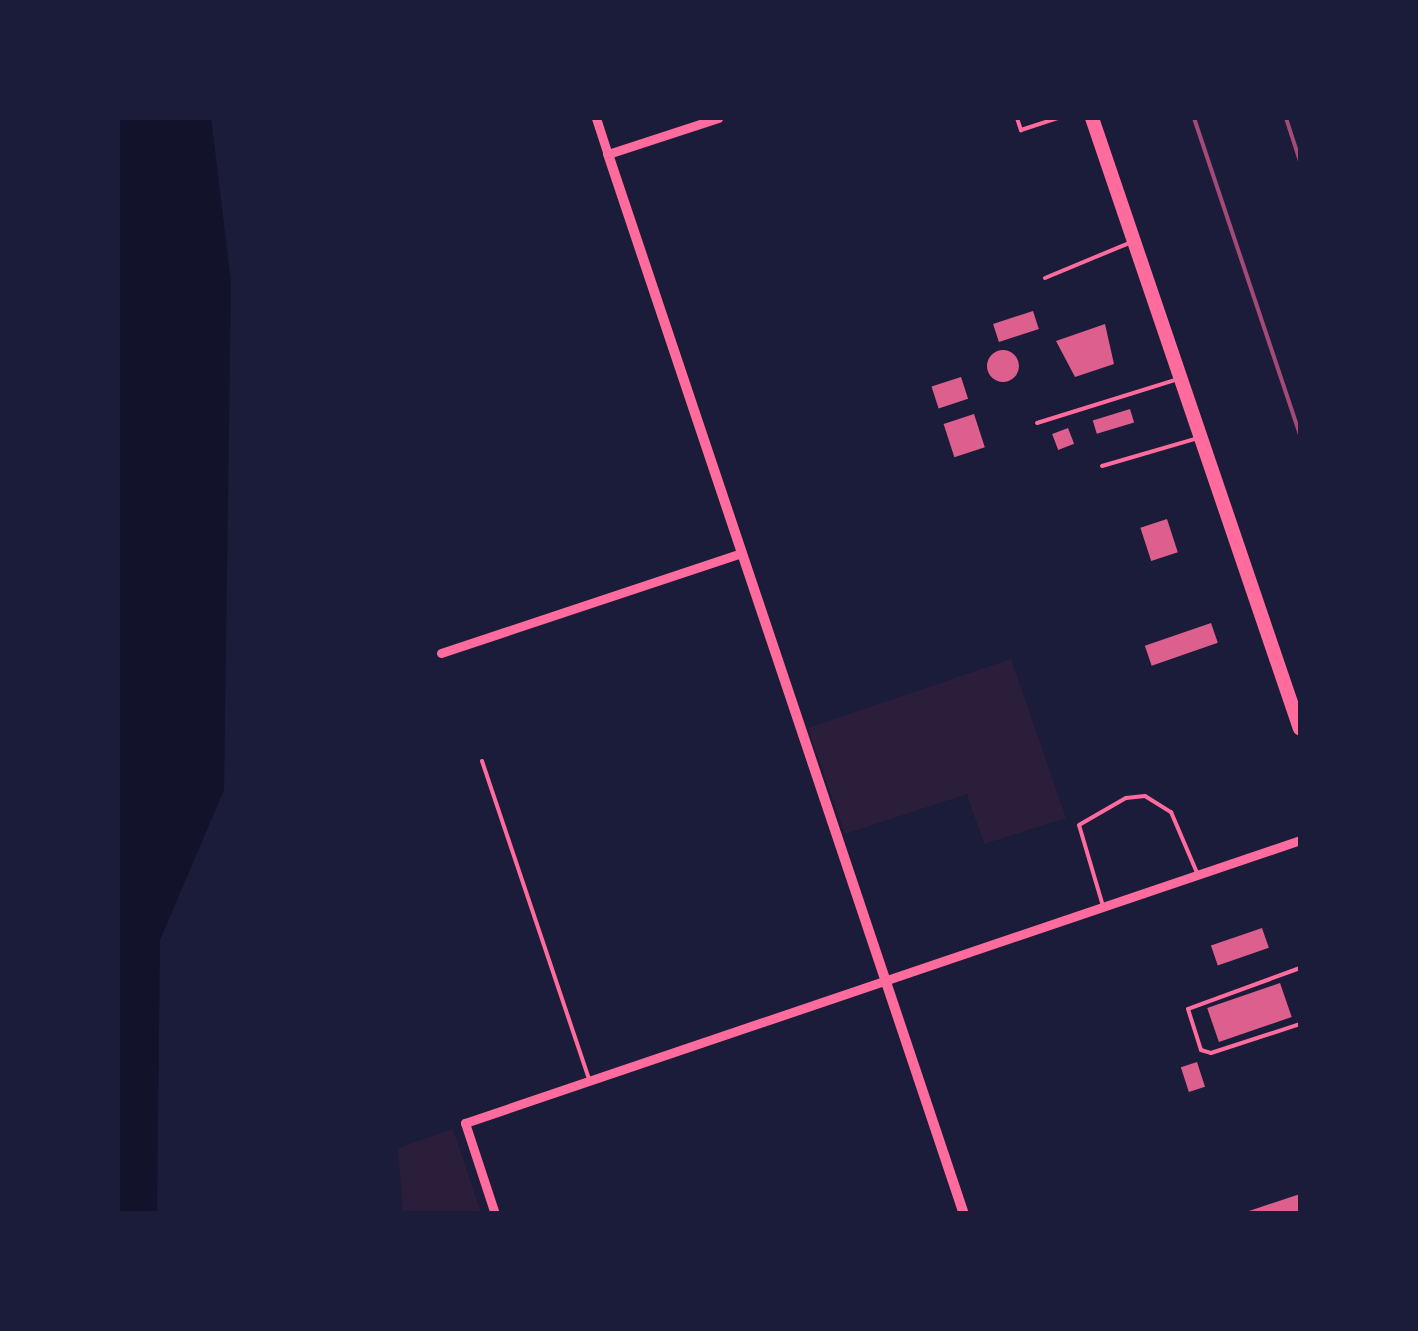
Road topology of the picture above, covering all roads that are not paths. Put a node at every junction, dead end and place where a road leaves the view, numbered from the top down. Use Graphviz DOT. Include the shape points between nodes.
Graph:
graph roads {
  1 [pos="596,118"];
  2 [pos="718,118"];
  3 [pos="1017,118"];
  4 [pos="1059,118"];
  5 [pos="1092,118"];
  6 [pos="608,154"];
  7 [pos="1134,242"];
  8 [pos="1045,278"];
  9 [pos="1180,379"];
  10 [pos="1037,422"];
  11 [pos="1199,438"];
  12 [pos="1102,466"];
  13 [pos="741,553"];
  14 [pos="440,652"];
  15 [pos="1300,729"];
  16 [pos="482,761"];
  17 [pos="1300,840"];
  18 [pos="1198,875"];
  19 [pos="1103,907"];
  20 [pos="1300,968"];
  21 [pos="884,982"];
  22 [pos="1300,1024"];
  23 [pos="590,1081"];
  24 [pos="495,1214"];
  25 [pos="964,1214"];
  1 -- 6 [label="street"];
  2 -- 6 [label="street"];
  3 -- 4 [label="lane" via="1022,130"];
  5 -- 7 [label="main road"];
  6 -- 13 [label="street"];
  7 -- 8 [label="lane"];
  7 -- 9 [label="main road"];
  9 -- 10 [label="lane"];
  9 -- 11 [label="main road"];
  11 -- 12 [label="lane"];
  11 -- 15 [label="main road"];
  13 -- 14 [label="street"];
  13 -- 21 [label="street"];
  16 -- 23 [label="lane"];
  17 -- 18 [label="street"];
  18 -- 19 [label="street"];
  18 -- 19 [label="lane" via="1172,812 1145,796 1113,802 1079,825"];
  19 -- 21 [label="street"];
  20 -- 22 [label="lane" via="1188,1009 1211,1053"];
  21 -- 23 [label="street"];
  21 -- 25 [label="street"];
  23 -- 24 [label="street" via="466,1123"];
}
